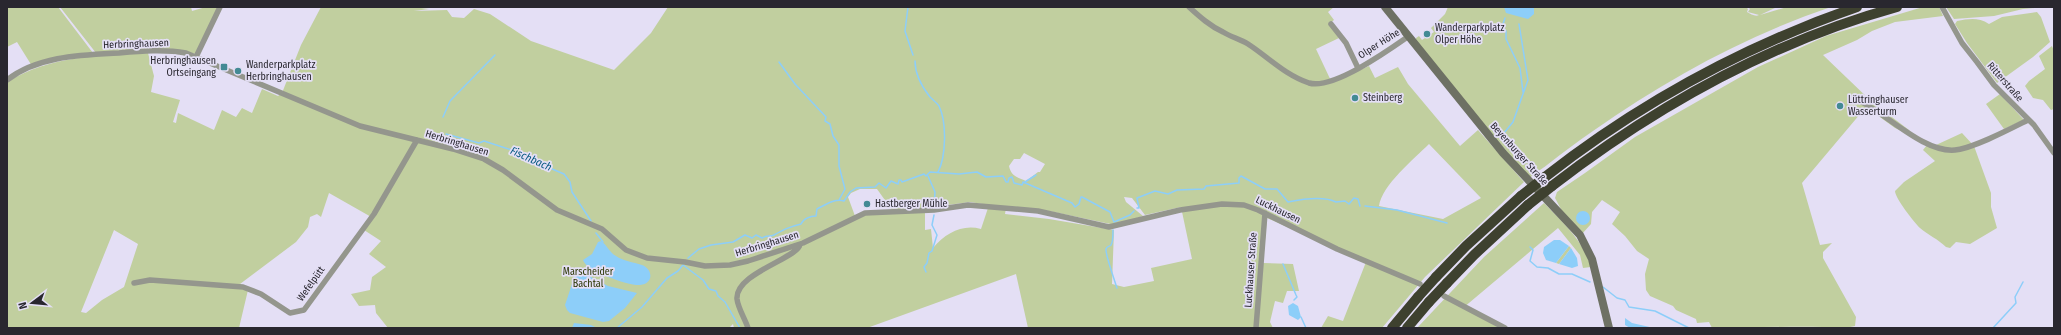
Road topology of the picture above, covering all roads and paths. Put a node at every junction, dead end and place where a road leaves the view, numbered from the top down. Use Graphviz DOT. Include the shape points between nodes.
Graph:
graph roads {
  1 [pos="220,7"];
  2 [pos="1189,7"];
  3 [pos="1385,7"];
  4 [pos="1857,7"];
  5 [pos="1897,7"];
  6 [pos="1942,7"];
  7 [pos="1331,24"];
  8 [pos="1409,36"];
  9 [pos="196,57"];
  10 [pos="1358,68"];
  11 [pos="7,80"];
  12 [pos="1856,100"];
  13 [pos="2028,120"];
  14 [pos="417,140"];
  15 [pos="2054,152"];
  16 [pos="1265,213"];
  17 [pos="1097,224"];
  18 [pos="800,244"];
  19 [pos="134,283"];
  20 [pos="1420,284"];
  21 [pos="1444,296"];
  22 [pos="748,328"];
  23 [pos="1256,328"];
  24 [pos="1392,328"];
  25 [pos="1407,328"];
  26 [pos="1505,328"];
  27 [pos="1609,328"];
  1 -- 9 [label="street"];
  2 -- 10 [label="street, Olper Höhe" via="1205,21 1246,43 1300,79 1315,84 1329,81"];
  3 -- 8 [label="main road, Beyenburger Straße"];
  4 -- 24 [label="highway, bridge" via="1772,39 1690,80 1607,130 1521,196 1466,246"];
  5 -- 25 [label="highway, bridge" via="1819,33 1730,72 1664,108 1613,140 1528,205 1474,254"];
  6 -- 13 [label="street, Ritterstraße" via="1962,43 1994,85"];
  7 -- 10 [label="street, Olper Höhe" via="1346,43"];
  8 -- 10 [label="street, Olper Höhe" via="1375,60"];
  8 -- 27 [label="main road, Beyenburger Straße" via="1503,153 1580,235 1592,259"];
  9 -- 11 [label="street, Herbringhausen" via="179,52 159,51 78,55 24,70"];
  9 -- 14 [label="street, Herbringhausen" via="360,126"];
  12 -- 13 [label="street" via="1871,106 1924,142 1947,150 1968,146"];
  13 -- 15 [label="street, Ritterstraße"];
  14 -- 18 [label="street, Herbringhausen" via="484,159 557,210 602,230 626,250 639,256 717,266 748,261"];
  14 -- 19 [label="street, Wefelpütt" via="374,214 304,310 290,313 261,294 243,287 150,280"];
  16 -- 17 [label="street, Luckhausen" via="1248,206 1229,204 1170,212 1115,227"];
  16 -- 20 [label="street, Luckhausen" via="1337,249"];
  16 -- 23 [label="street, Luckhauser Straße"];
  17 -- 18 [label="street, Herbringhausen" via="1038,211 968,205 934,210 865,213"];
  18 -- 22 [label="street" via="797,250 764,268 739,289 738,302"];
  21 -- 26 [label="street"];
}
